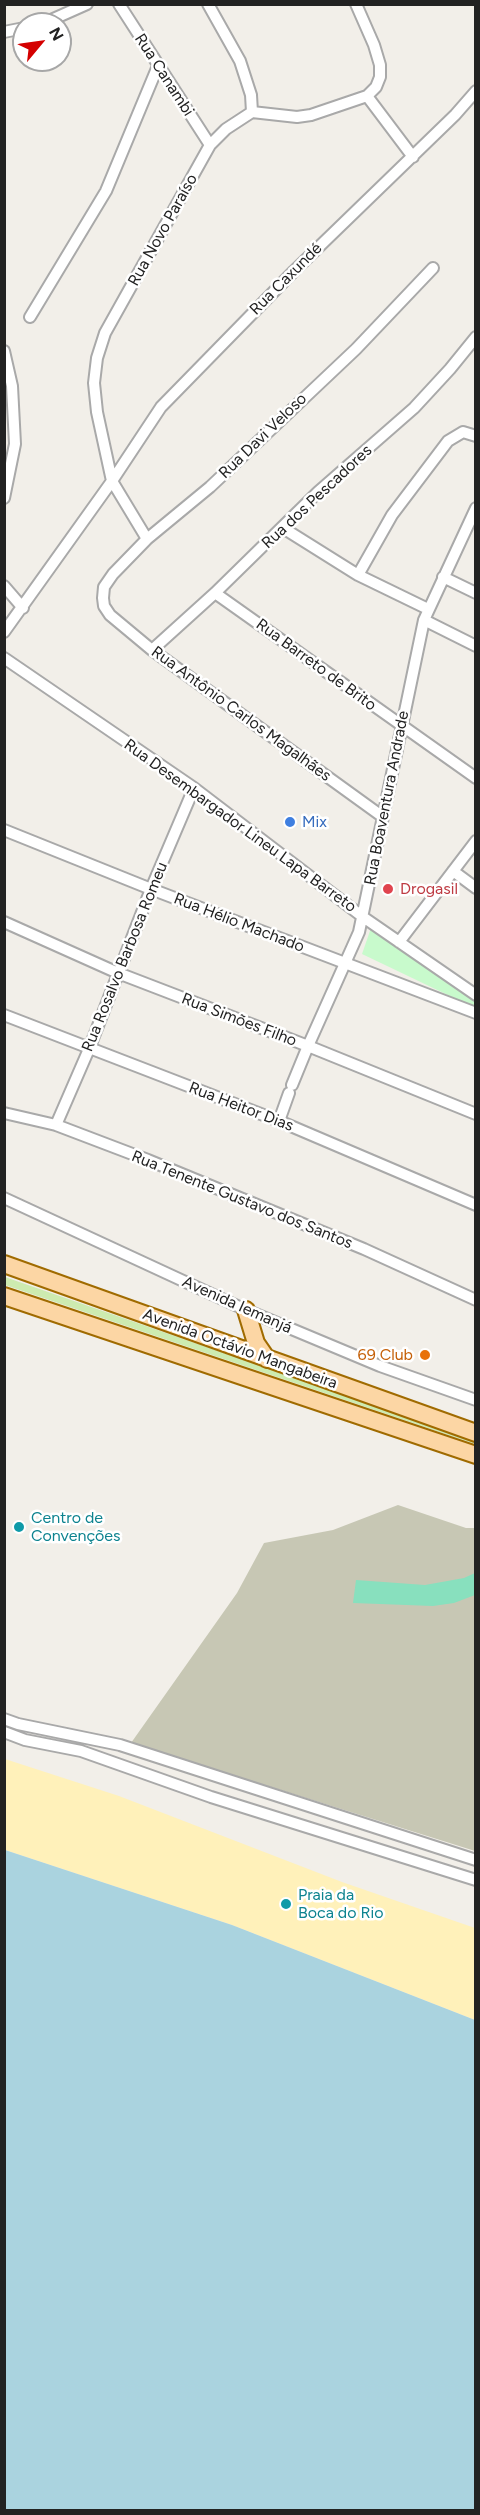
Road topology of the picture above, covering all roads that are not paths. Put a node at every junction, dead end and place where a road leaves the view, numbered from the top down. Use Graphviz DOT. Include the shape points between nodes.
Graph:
graph roads {
  1 [pos="87,4"];
  2 [pos="119,4"];
  3 [pos="208,4"];
  4 [pos="356,4"];
  5 [pos="69,12"];
  6 [pos="158,66"];
  7 [pos="476,91"];
  8 [pos="367,96"];
  9 [pos="252,112"];
  10 [pos="210,146"];
  11 [pos="412,157"];
  12 [pos="433,268"];
  13 [pos="30,317"];
  14 [pos="476,337"];
  15 [pos="4,351"];
  16 [pos="476,435"];
  17 [pos="112,481"];
  18 [pos="4,498"];
  19 [pos="476,508"];
  20 [pos="283,528"];
  21 [pos="147,539"];
  22 [pos="358,575"];
  23 [pos="443,577"];
  24 [pos="4,586"];
  25 [pos="215,593"];
  26 [pos="476,593"];
  27 [pos="104,606"];
  28 [pos="23,608"];
  29 [pos="426,614"];
  30 [pos="4,632"];
  31 [pos="476,646"];
  32 [pos="152,650"];
  33 [pos="4,658"];
  34 [pos="400,726"];
  35 [pos="476,778"];
  36 [pos="194,788"];
  37 [pos="383,817"];
  38 [pos="4,830"];
  39 [pos="476,841"];
  40 [pos="453,871"];
  41 [pos="476,888"];
  42 [pos="151,889"];
  43 [pos="363,917"];
  44 [pos="4,922"];
  45 [pos="399,942"];
  46 [pos="346,963"];
  47 [pos="118,973"];
  48 [pos="476,995"];
  49 [pos="476,1013"];
  50 [pos="4,1015"];
  51 [pos="308,1046"];
  52 [pos="89,1049"];
  53 [pos="4,1113"];
  54 [pos="476,1114"];
  55 [pos="279,1120"];
  56 [pos="56,1125"];
  57 [pos="4,1198"];
  58 [pos="476,1205"];
  59 [pos="4,1264"];
  60 [pos="4,1296"];
  61 [pos="476,1299"];
  62 [pos="246,1310"];
  63 [pos="267,1359"];
  64 [pos="476,1400"];
  65 [pos="476,1433"];
  66 [pos="476,1455"];
  67 [pos="4,1719"];
  68 [pos="4,1732"];
  69 [pos="476,1860"];
  70 [pos="476,1880"];
  1 -- 5 [label="street"];
  2 -- 6 [label="street, Rua Canambi"];
  3 -- 9 [label="street" via="247,77"];
  4 -- 8 [label="street" via="380,65 376,87"];
  6 -- 10 [label="street, Rua Canambi"];
  6 -- 13 [label="street" via="106,191"];
  7 -- 11 [label="street, Rua Caxundé"];
  8 -- 9 [label="street" via="297,117"];
  8 -- 11 [label="street"];
  9 -- 10 [label="street, Rua Novo Paraíso"];
  10 -- 17 [label="street, Rua Novo Paraíso" via="105,333 97,358 97,412"];
  11 -- 17 [label="street, Rua Caxundé" via="161,407"];
  12 -- 21 [label="street, Rua Davi Veloso" via="356,349 210,487"];
  14 -- 20 [label="street, Rua dos Pescadores" via="414,408"];
  15 -- 18 [label="street" via="15,413 15,444"];
  16 -- 22 [label="street" via="463,432 448,441 392,514"];
  17 -- 21 [label="street, Rua Novo Paraíso"];
  17 -- 28 [label="street"];
  19 -- 23 [label="street, Rua Boaventura Andrade"];
  20 -- 22 [label="street"];
  20 -- 25 [label="street, Rua dos Pescadores"];
  21 -- 27 [label="street, Rua Davi Veloso" via="104,587"];
  22 -- 29 [label="street"];
  23 -- 26 [label="street"];
  23 -- 29 [label="street, Rua Boaventura Andrade"];
  24 -- 28 [label="street"];
  25 -- 32 [label="street, Rua dos Pescadores"];
  25 -- 34 [label="street, Rua Barreto de Brito"];
  27 -- 32 [label="street, Rua Antônio Carlos Magalhães"];
  28 -- 30 [label="street"];
  29 -- 31 [label="street"];
  29 -- 34 [label="street, Rua Boaventura Andrade"];
  32 -- 37 [label="street, Rua Antônio Carlos Magalhães"];
  33 -- 36 [label="street, Rua Desembargador Lineu Lapa Barreto"];
  34 -- 35 [label="street, Rua Barreto de Brito"];
  34 -- 37 [label="street, Rua Boaventura Andrade"];
  36 -- 42 [label="street, Rua Rosalvo Barbosa Romeu"];
  36 -- 43 [label="street, Rua Desembargador Lineu Lapa Barreto"];
  37 -- 43 [label="street, Rua Boaventura Andrade"];
  38 -- 42 [label="street, Rua Hélio Machado"];
  39 -- 40 [label="street"];
  40 -- 41 [label="street"];
  40 -- 45 [label="street"];
  42 -- 46 [label="street, Rua Hélio Machado"];
  42 -- 47 [label="street, Rua Rosalvo Barbosa Romeu"];
  43 -- 45 [label="street, Rua Desembargador Lineu Lapa Barreto"];
  43 -- 46 [label="street, Rua Boaventura Andrade"];
  44 -- 47 [label="street, Rua Simões Filho"];
  45 -- 48 [label="street, Rua Desembargador Lineu Lapa Barreto"];
  46 -- 49 [label="street, Rua Hélio Machado"];
  46 -- 51 [label="street, Rua Boaventura Andrade"];
  47 -- 51 [label="street, Rua Simões Filho"];
  47 -- 52 [label="street, Rua Rosalvo Barbosa Romeu"];
  50 -- 52 [label="street, Rua Heitor Dias"];
  51 -- 54 [label="street, Rua Simões Filho"];
  51 -- 55 [label="street, Rua Boaventura Andrade"];
  52 -- 55 [label="street, Rua Heitor Dias"];
  52 -- 56 [label="street, Rua Rosalvo Barbosa Romeu"];
  53 -- 56 [label="street, Rua Tenente Gustavo dos Santos"];
  55 -- 58 [label="street, Rua Heitor Dias"];
  56 -- 61 [label="street, Rua Tenente Gustavo dos Santos"];
  57 -- 62 [label="street, Avenida Iemanjá"];
  59 -- 63 [label="main road, Avenida Octávio Mangabeira"];
  60 -- 66 [label="main road, Avenida Octávio Mangabeira"];
  62 -- 63 [label="main road" via="256,1343"];
  62 -- 64 [label="street, Avenida Iemanjá" via="380,1366"];
  63 -- 65 [label="main road, Avenida Octávio Mangabeira"];
  67 -- 69 [label="street" via="120,1744"];
  68 -- 70 [label="street" via="81,1751 212,1797"];
}
